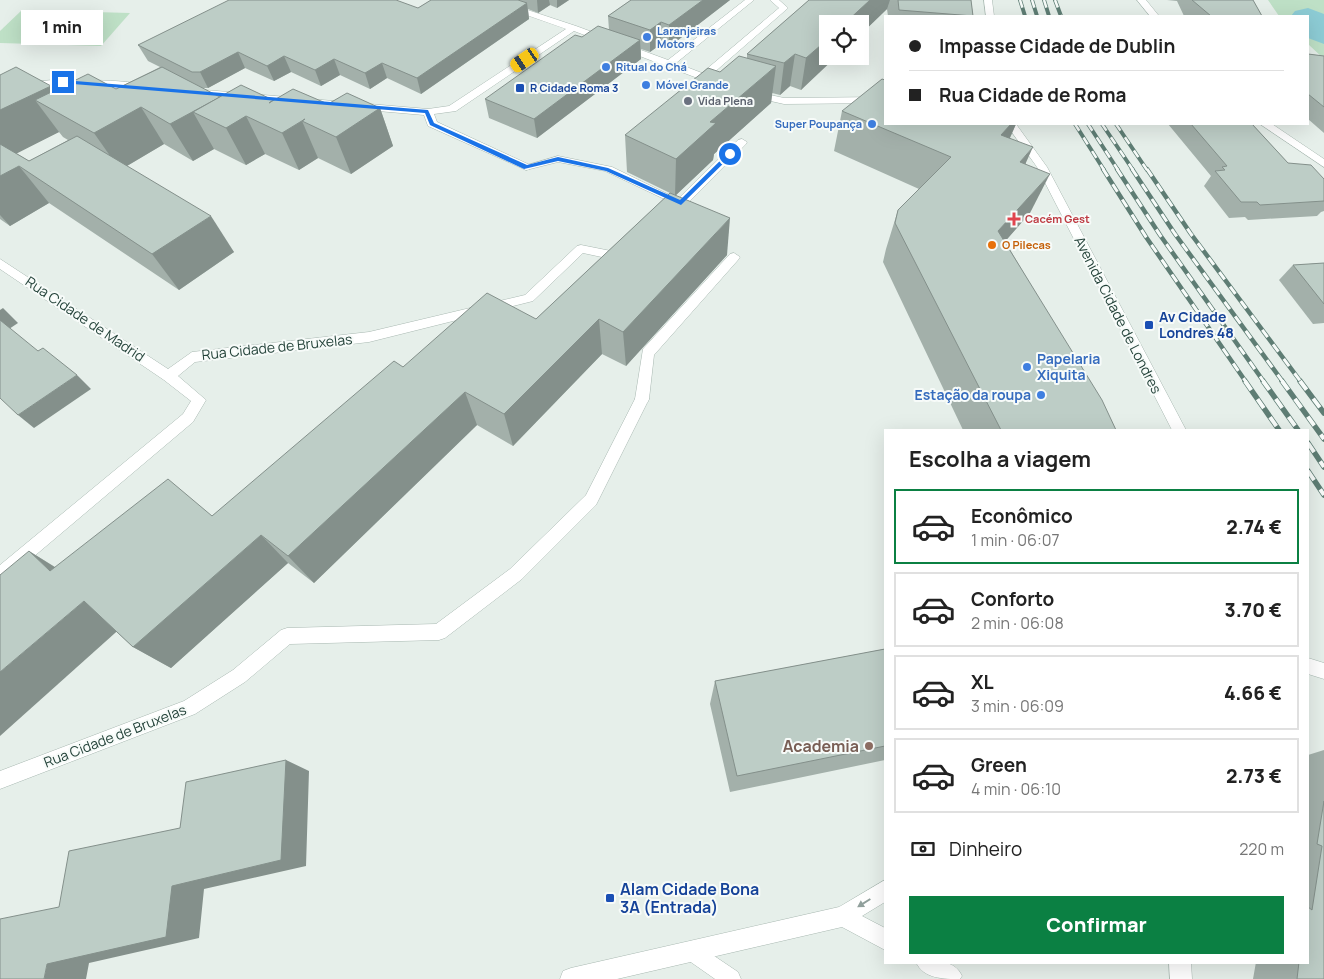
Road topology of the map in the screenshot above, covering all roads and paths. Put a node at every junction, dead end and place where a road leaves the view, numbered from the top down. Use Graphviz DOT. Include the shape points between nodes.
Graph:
graph roads {
  1 [pos="488,0"];
  2 [pos="750,0"];
  3 [pos="774,0"];
  4 [pos="988,0"];
  5 [pos="1141,0"];
  6 [pos="990,15"];
  7 [pos="1154,15"];
  8 [pos="573,28"];
  9 [pos="670,64"];
  10 [pos="703,77"];
  11 [pos="727,85"];
  12 [pos="0,88"];
  13 [pos="156,89"];
  14 [pos="185,91"];
  15 [pos="743,91"];
  16 [pos="884,100"];
  17 [pos="428,112"];
  18 [pos="1012,125"];
  19 [pos="1266,125"];
  20 [pos="742,142"];
  21 [pos="1324,164"];
  22 [pos="526,167"];
  23 [pos="681,203"];
  24 [pos="611,255"];
  25 [pos="734,258"];
  26 [pos="0,263"];
  27 [pos="169,376"];
  28 [pos="1178,429"];
  29 [pos="0,576"];
  30 [pos="1309,666"];
  31 [pos="1324,671"];
  32 [pos="0,780"];
  33 [pos="884,891"];
  34 [pos="843,916"];
  35 [pos="884,939"];
  36 [pos="692,951"];
  37 [pos="930,964"];
  38 [pos="1180,964"];
  39 [pos="950,973"];
  40 [pos="571,979"];
  41 [pos="731,979"];
  42 [pos="1181,979"];
  1 -- 8 [label="street"];
  2 -- 9 [label="street"];
  3 -- 10 [label="street" via="784,8"];
  4 -- 6 [label="street"];
  5 -- 7 [label="street"];
  8 -- 9 [label="street"];
  8 -- 17 [label="street" via="452,109"];
  9 -- 10 [label="street"];
  10 -- 11 [label="street"];
  12 -- 13 [label="street" via="32,82 79,82"];
  14 -- 17 [label="street"];
  15 -- 16 [label="street" via="784,101"];
  17 -- 22 [label="street" via="432,124"];
  18 -- 28 [label="street, Avenida Cidade de Londres" via="1042,167"];
  19 -- 21 [label="street"];
  20 -- 23 [label="street"];
  22 -- 23 [label="lane" via="558,159 608,169"];
  24 -- 27 [label="street, Rua Cidade de Bruxelas" via="581,249 529,298 369,337 192,357"];
  25 -- 32 [label="street, Rua Cidade de Bruxelas" via="648,353 642,399 591,500 516,574 439,632 287,636 239,676 189,708"];
  26 -- 27 [label="street, Rua Cidade de Madrid"];
  27 -- 29 [label="street" via="199,400 188,418"];
  30 -- 31 [label="street"];
  33 -- 34 [label="street, one-way"];
  34 -- 35 [label="street"];
  34 -- 36 [label="street"];
  36 -- 40 [label="street"];
  36 -- 41 [label="lane"];
  37 -- 39 [label="street"];
  38 -- 42 [label="street"];
}
